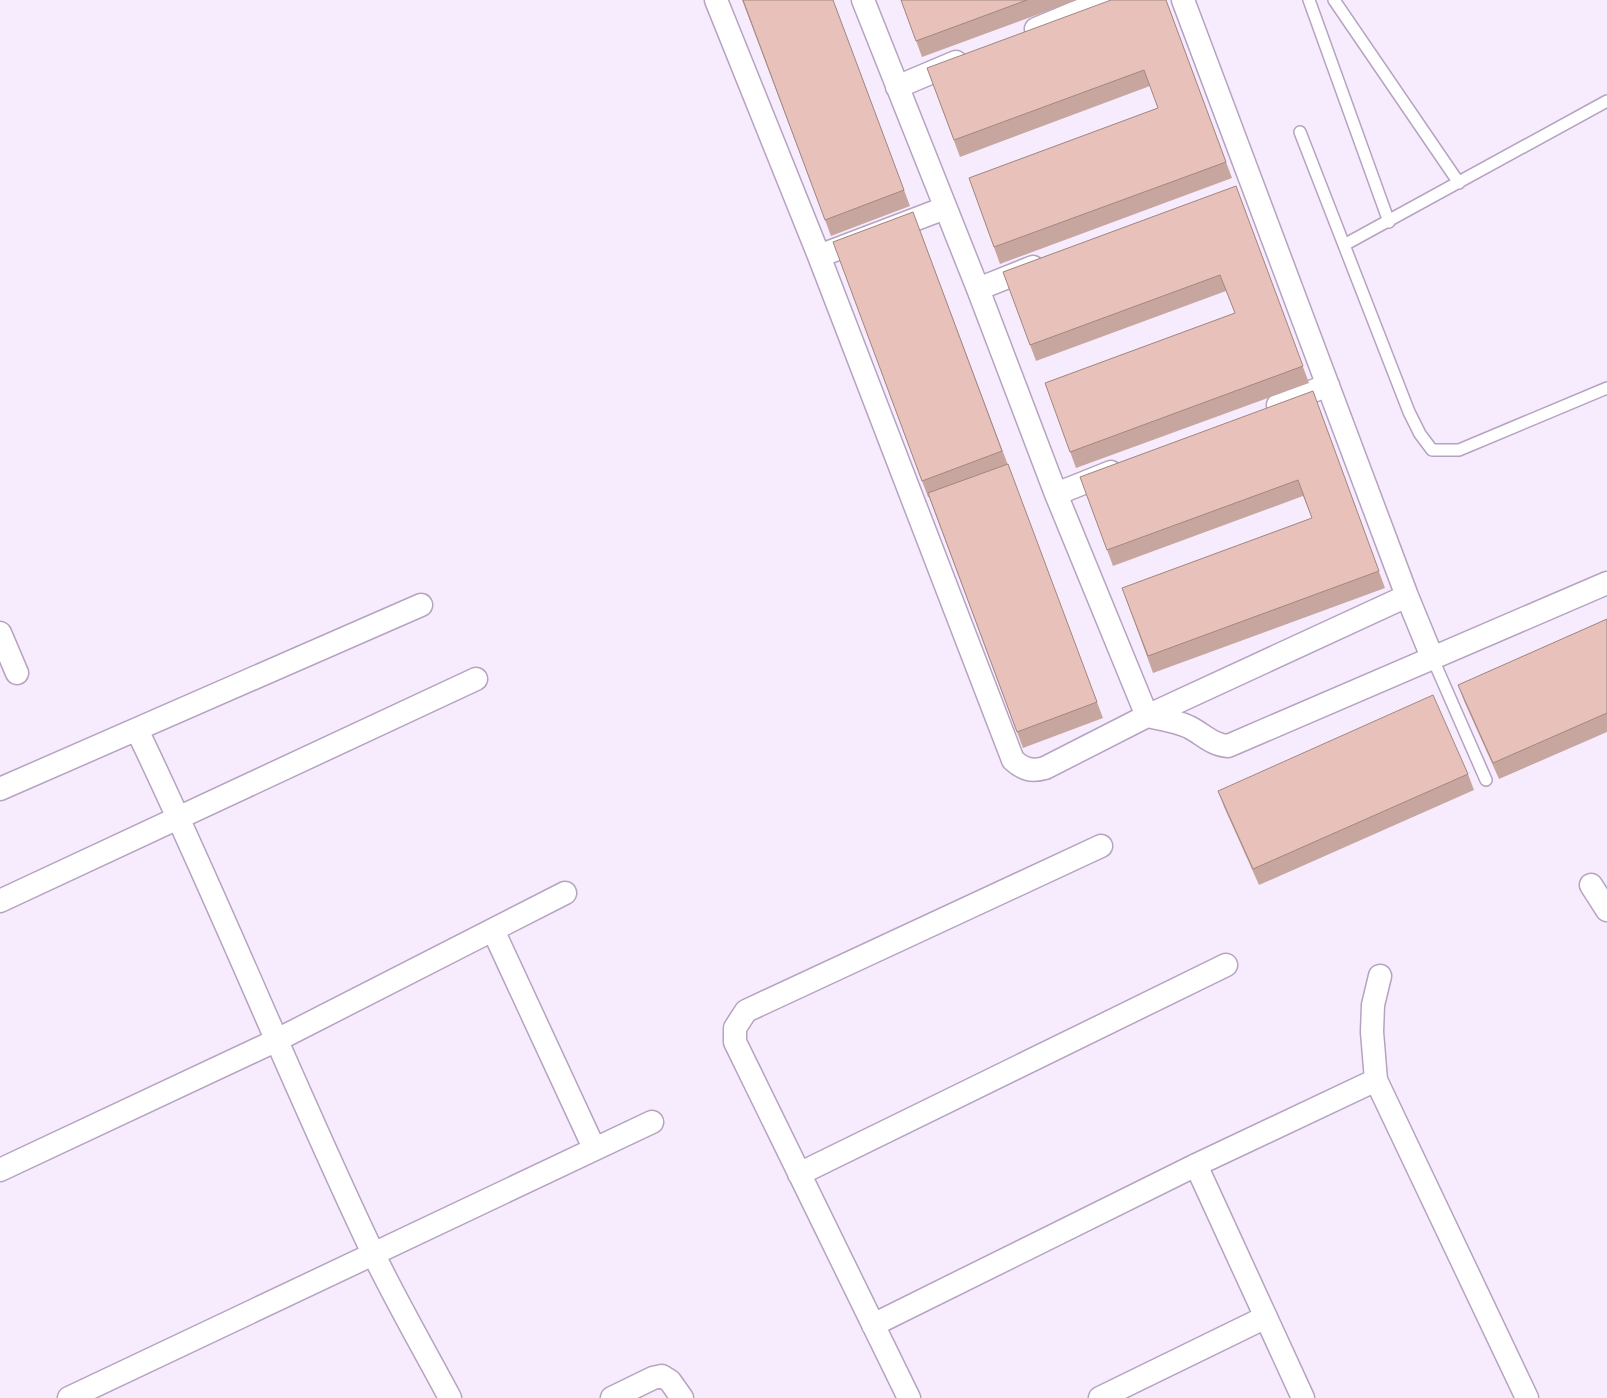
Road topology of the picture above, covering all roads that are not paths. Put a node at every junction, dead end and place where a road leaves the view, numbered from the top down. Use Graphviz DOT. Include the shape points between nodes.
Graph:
graph roads {
  1 [pos="716,0"];
  2 [pos="863,0"];
  3 [pos="1105,0"];
  4 [pos="1184,0"];
  5 [pos="1309,0"];
  6 [pos="1334,0"];
  7 [pos="1014,38"];
  8 [pos="978,53"];
  9 [pos="897,87"];
  10 [pos="1607,101"];
  11 [pos="1300,132"];
  12 [pos="1459,183"];
  13 [pos="946,208"];
  14 [pos="1389,222"];
  15 [pos="1344,245"];
  16 [pos="818,256"];
  17 [pos="1052,260"];
  18 [pos="978,289"];
  19 [pos="1328,385"];
  20 [pos="1607,388"];
  21 [pos="1256,414"];
  22 [pos="1129,465"];
  23 [pos="1056,494"];
  24 [pos="1607,584"];
  25 [pos="1407,596"];
  26 [pos="421,605"];
  27 [pos="0,633"];
  28 [pos="1432,657"];
  29 [pos="16,673"];
  30 [pos="476,679"];
  31 [pos="1147,716"];
  32 [pos="138,730"];
  33 [pos="1486,780"];
  34 [pos="0,789"];
  35 [pos="180,818"];
  36 [pos="1101,846"];
  37 [pos="1591,885"];
  38 [pos="565,893"];
  39 [pos="0,901"];
  40 [pos="1607,910"];
  41 [pos="494,930"];
  42 [pos="1226,965"];
  43 [pos="1380,976"];
  44 [pos="275,1041"];
  45 [pos="1376,1080"];
  46 [pos="652,1122"];
  47 [pos="594,1148"];
  48 [pos="1196,1164"];
  49 [pos="0,1170"];
  50 [pos="799,1174"];
  51 [pos="373,1253"];
  52 [pos="1266,1317"];
  53 [pos="873,1325"];
  54 [pos="69,1398"];
  55 [pos="450,1398"];
  56 [pos="612,1398"];
  57 [pos="682,1398"];
  58 [pos="909,1398"];
  59 [pos="1100,1398"];
  60 [pos="1303,1398"];
  61 [pos="1527,1398"];
  1 -- 16 [label="street"];
  2 -- 9 [label="street"];
  3 -- 7 [label="street"];
  4 -- 19 [label="street" via="1244,184"];
  5 -- 14 [label="lane"];
  6 -- 12 [label="lane"];
  8 -- 9 [label="street"];
  9 -- 13 [label="street"];
  10 -- 12 [label="lane"];
  11 -- 15 [label="lane"];
  12 -- 14 [label="lane"];
  13 -- 16 [label="street"];
  13 -- 18 [label="street"];
  14 -- 15 [label="lane"];
  15 -- 20 [label="lane" via="1409,412 1432,450 1459,450"];
  16 -- 31 [label="street" via="1012,760 1022,768 1034,771 1045,768"];
  17 -- 18 [label="street"];
  18 -- 23 [label="street"];
  19 -- 21 [label="street"];
  19 -- 25 [label="street"];
  22 -- 23 [label="street"];
  23 -- 31 [label="street"];
  24 -- 28 [label="street"];
  25 -- 28 [label="street"];
  25 -- 31 [label="street"];
  26 -- 32 [label="street"];
  27 -- 29 [label="street"];
  28 -- 31 [label="street" via="1228,746 1217,746 1202,733 1175,722"];
  28 -- 33 [label="lane"];
  30 -- 35 [label="street"];
  32 -- 34 [label="street"];
  32 -- 35 [label="street"];
  35 -- 39 [label="street"];
  35 -- 44 [label="street"];
  36 -- 50 [label="street" via="746,1011 735,1028 735,1042"];
  37 -- 40 [label="street"];
  38 -- 41 [label="street"];
  41 -- 44 [label="street"];
  41 -- 47 [label="street"];
  42 -- 50 [label="street"];
  43 -- 45 [label="street" via="1373,1005"];
  44 -- 49 [label="street"];
  44 -- 51 [label="street"];
  45 -- 48 [label="street"];
  45 -- 61 [label="street"];
  46 -- 47 [label="street"];
  47 -- 51 [label="street"];
  48 -- 52 [label="street"];
  48 -- 53 [label="street"];
  50 -- 53 [label="street"];
  51 -- 54 [label="street"];
  51 -- 55 [label="street"];
  52 -- 59 [label="street"];
  52 -- 60 [label="street"];
  53 -- 58 [label="street"];
  56 -- 57 [label="street" via="662,1376 670,1381"];
}
